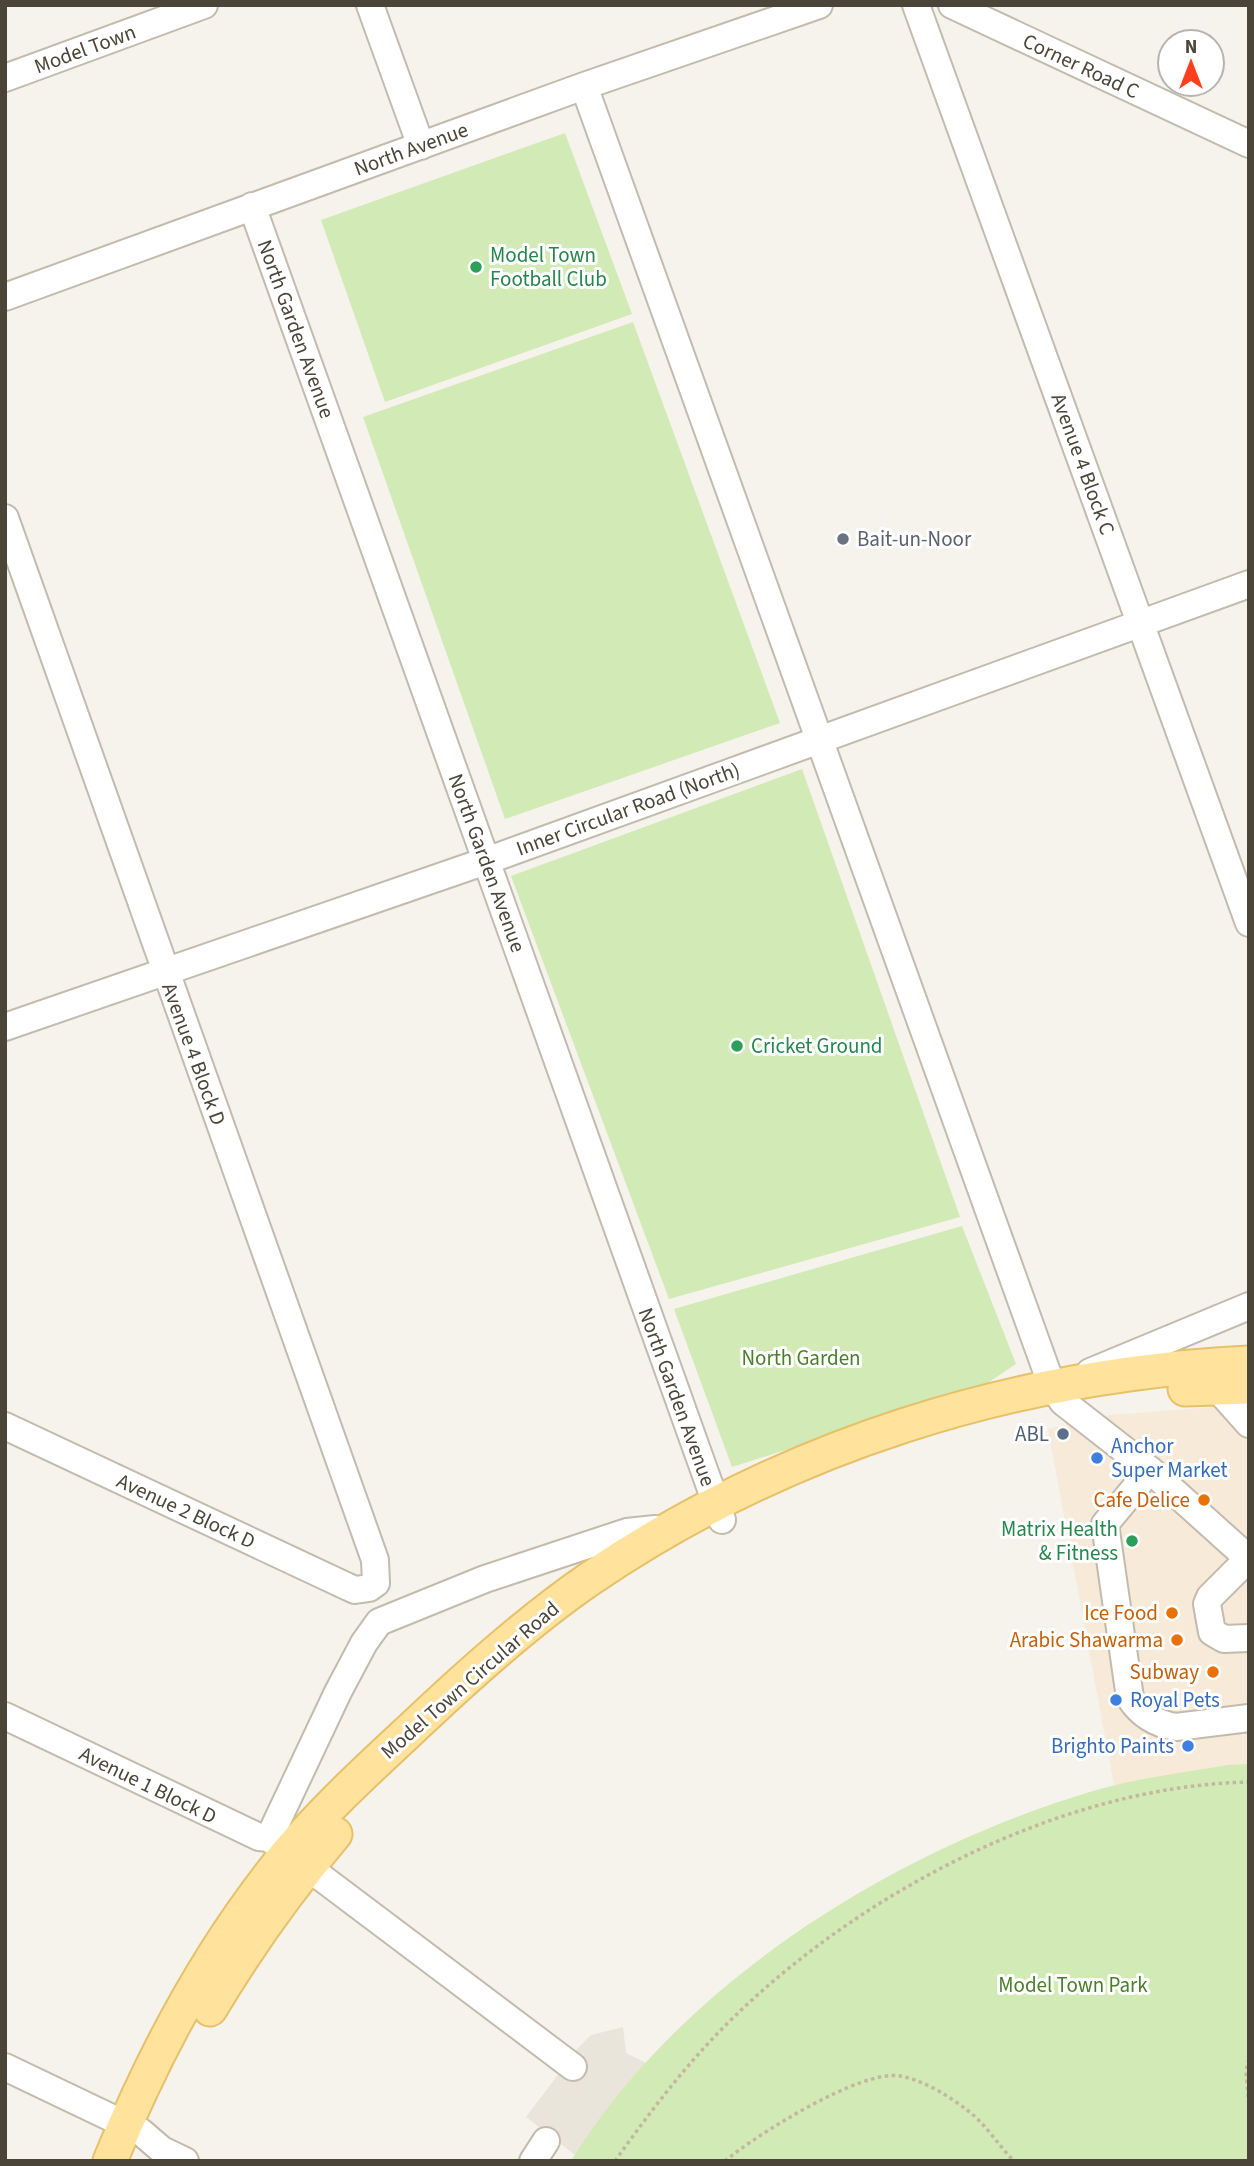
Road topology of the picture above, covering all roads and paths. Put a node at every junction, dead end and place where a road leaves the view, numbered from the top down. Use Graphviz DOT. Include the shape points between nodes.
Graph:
graph roads {
  1 [pos="204,5"];
  2 [pos="370,5"];
  3 [pos="819,5"];
  4 [pos="916,5"];
  5 [pos="952,5"];
  6 [pos="6,75"];
  7 [pos="584,86"];
  8 [pos="1249,144"];
  9 [pos="421,146"];
  10 [pos="252,206"];
  11 [pos="5,297"];
  12 [pos="5,518"];
  13 [pos="1249,584"];
  14 [pos="1141,624"];
  15 [pos="820,740"];
  16 [pos="486,861"];
  17 [pos="1249,923"];
  18 [pos="164,971"];
  19 [pos="5,1027"];
  20 [pos="1249,1306"];
  21 [pos="1249,1363"];
  22 [pos="1216,1387"];
  23 [pos="1249,1387"];
  24 [pos="1058,1394"];
  25 [pos="1249,1423"];
  26 [pos="5,1426"];
  27 [pos="1150,1470"];
  28 [pos="718,1512"];
  29 [pos="659,1535"];
  30 [pos="1248,1559"];
  31 [pos="369,1588"];
  32 [pos="386,1617"];
  33 [pos="1249,1637"];
  34 [pos="5,1716"];
  35 [pos="1249,1718"];
  36 [pos="1249,1782"];
  37 [pos="288,1853"];
  38 [pos="1249,2059"];
  39 [pos="5,2067"];
  40 [pos="573,2067"];
  41 [pos="1249,2105"];
  42 [pos="131,2139"];
  43 [pos="110,2161"];
  44 [pos="185,2161"];
  45 [pos="615,2161"];
  46 [pos="724,2161"];
  47 [pos="1014,2161"];
  1 -- 6 [label="street, Model Town"];
  2 -- 9 [label="street"];
  3 -- 7 [label="street, North Avenue"];
  4 -- 14 [label="street, Avenue 4 Block C"];
  5 -- 8 [label="street, Corner Road C"];
  7 -- 9 [label="street, North Avenue"];
  7 -- 15 [label="street"];
  9 -- 10 [label="street, North Avenue"];
  10 -- 11 [label="street, North Avenue"];
  10 -- 16 [label="street, North Garden Avenue"];
  12 -- 18 [label="street, Avenue 4 Block D"];
  13 -- 14 [label="street, Inner Circular Road (North)"];
  14 -- 15 [label="street, Inner Circular Road (North)"];
  14 -- 17 [label="street, Avenue 4 Block C"];
  15 -- 16 [label="street, Inner Circular Road (North)"];
  15 -- 24 [label="street"];
  16 -- 18 [label="street, Inner Circular Road (North)"];
  16 -- 28 [label="street, North Garden Avenue"];
  18 -- 19 [label="street, Inner Circular Road (North)"];
  18 -- 31 [label="street, Avenue 4 Block D" via="375,1560 376,1583"];
  20 -- 24 [label="street"];
  21 -- 24 [label="main road, Model Town Circular Road" via="1129,1372"];
  22 -- 23 [label="main road, Model Town Circular Road"];
  22 -- 24 [label="main road, Model Town Circular Road"];
  22 -- 25 [label="street"];
  24 -- 27 [label="street"];
  24 -- 28 [label="main road, Model Town Circular Road" via="916,1421 865,1439"];
  26 -- 31 [label="street, Avenue 2 Block D" via="355,1590"];
  27 -- 30 [label="street"];
  27 -- 35 [label="street" via="1105,1524 1130,1698 1146,1716 1164,1726"];
  28 -- 29 [label="main road, Model Town Circular Road"];
  28 -- 37 [label="main road, Model Town Circular Road" via="525,1651 378,1784"];
  29 -- 32 [label="street" via="648,1528 627,1532"];
  29 -- 37 [label="main road, Model Town Circular Road" via="590,1579 515,1636 366,1772"];
  30 -- 33 [label="street" via="1207,1604 1212,1632 1224,1639"];
  31 -- 32 [label="street"];
  32 -- 37 [label="street" via="364,1643"];
  34 -- 37 [label="street, Avenue 1 Block D"];
  36 -- 45 [label="path" via="1093,1805 926,1877 845,1924 737,2014 664,2094"];
  37 -- 40 [label="street, Avenue 1 Block D"];
  37 -- 42 [label="main road, Model Town Circular Road" via="214,1956"];
  38 -- 41 [label="path"];
  39 -- 42 [label="street"];
  42 -- 43 [label="main road, Model Town Circular Road"];
  42 -- 44 [label="street"];
  46 -- 47 [label="path" via="750,2140 870,2077 900,2076 966,2109 984,2123"];
}
